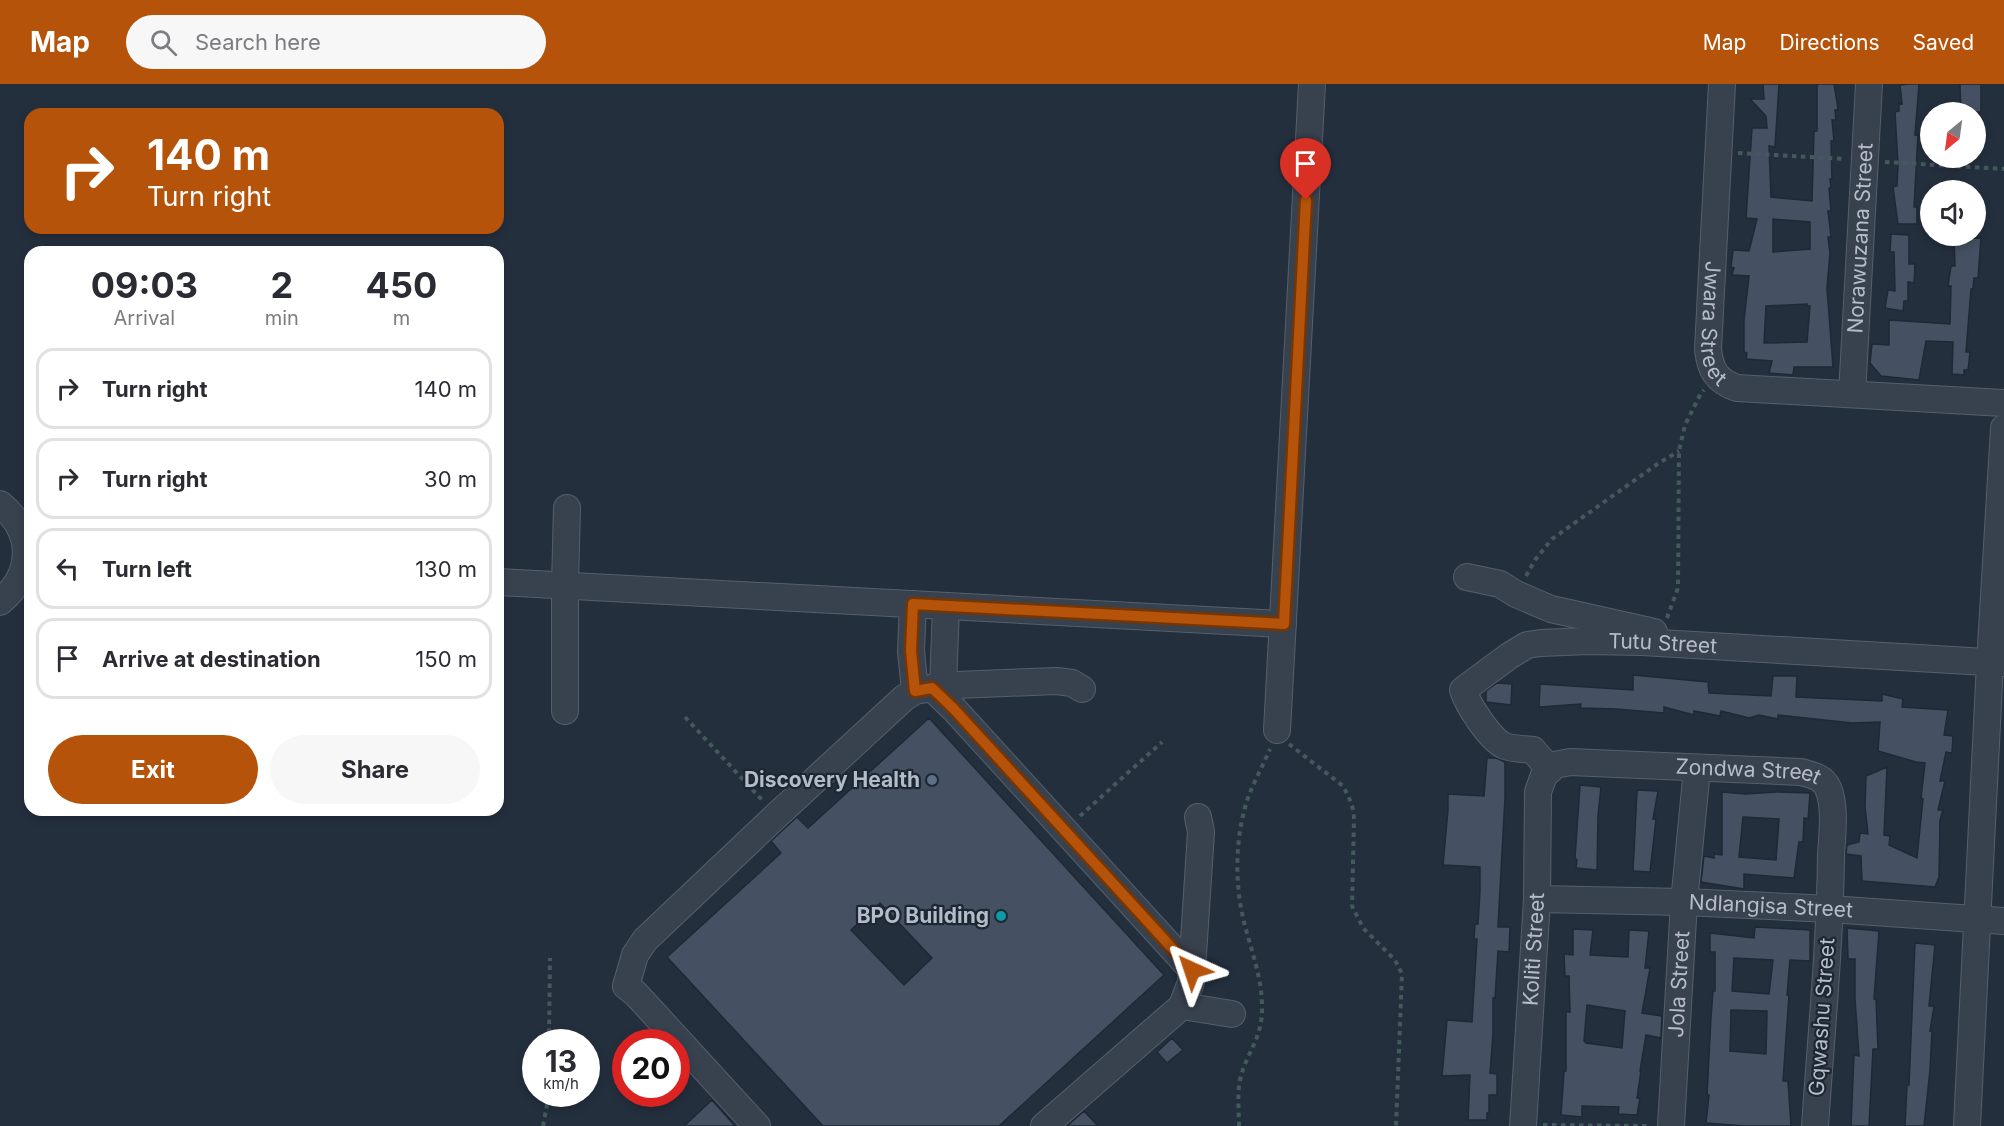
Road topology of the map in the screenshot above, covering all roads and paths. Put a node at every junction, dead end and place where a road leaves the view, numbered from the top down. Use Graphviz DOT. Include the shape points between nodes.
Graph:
graph roads {
  1 [pos="1312,84"];
  2 [pos="1722,84"];
  3 [pos="1869,84"];
  4 [pos="1719,380"];
  5 [pos="1852,394"];
  6 [pos="2004,403"];
  7 [pos="2004,428"];
  8 [pos="1679,451"];
  9 [pos="0,504"];
  10 [pos="567,508"];
  11 [pos="24,535"];
  12 [pos="1467,577"];
  13 [pos="24,578"];
  14 [pos="504,582"];
  15 [pos="565,585"];
  16 [pos="1515,594"];
  17 [pos="0,602"];
  18 [pos="913,604"];
  19 [pos="946,606"];
  20 [pos="1284,624"];
  21 [pos="1666,639"];
  22 [pos="1997,663"];
  23 [pos="930,689"];
  24 [pos="1082,689"];
  25 [pos="565,711"];
  26 [pos="685,717"];
  27 [pos="1277,730"];
  28 [pos="1161,742"];
  29 [pos="1697,769"];
  30 [pos="1547,772"];
  31 [pos="776,816"];
  32 [pos="1198,817"];
  33 [pos="1065,830"];
  34 [pos="1538,899"];
  35 [pos="1684,902"];
  36 [pos="1830,909"];
  37 [pos="1977,920"];
  38 [pos="2004,921"];
  39 [pos="550,958"];
  40 [pos="1192,970"];
  41 [pos="1182,1006"];
  42 [pos="1232,1014"];
  43 [pos="549,1029"];
  44 [pos="547,1107"];
  45 [pos="1523,1125"];
  46 [pos="543,1126"];
  47 [pos="757,1126"];
  48 [pos="1044,1126"];
  49 [pos="1239,1126"];
  50 [pos="1396,1126"];
  51 [pos="1651,1126"];
  52 [pos="1671,1126"];
  53 [pos="1815,1126"];
  54 [pos="1967,1126"];
  1 -- 20 [label="street"];
  2 -- 4 [label="street, Jwara Street" via="1708,349 1712,372"];
  3 -- 5 [label="street, Norawuzana Street"];
  4 -- 5 [label="street, Jwara Street" via="1737,388"];
  4 -- 8 [label="path" via="1701,393 1685,425"];
  5 -- 6 [label="street, Jwara Street"];
  7 -- 22 [label="street"];
  8 -- 16 [label="path" via="1552,539"];
  8 -- 21 [label="path" via="1678,588"];
  9 -- 11 [label="street" via="16,519"];
  10 -- 15 [label="street"];
  12 -- 16 [label="street" via="1500,584"];
  13 -- 17 [label="street"];
  14 -- 15 [label="street"];
  15 -- 18 [label="street"];
  15 -- 25 [label="street"];
  16 -- 21 [label="street" via="1551,609 1650,629"];
  18 -- 19 [label="street"];
  18 -- 23 [label="street" via="911,651"];
  19 -- 20 [label="street"];
  19 -- 23 [label="street"];
  20 -- 27 [label="street"];
  21 -- 22 [label="street, Tutu Street"];
  21 -- 30 [label="street, Tutu Street" via="1527,645 1463,690 1466,700 1497,740 1506,746 1533,750"];
  22 -- 37 [label="street"];
  23 -- 24 [label="street" via="1057,681"];
  23 -- 31 [label="street" via="904,698"];
  23 -- 33 [label="street" via="953,708"];
  26 -- 31 [label="path"];
  27 -- 49 [label="path" via="1249,796 1241,826 1240,905 1257,964 1263,1006 1256,1043 1240,1078"];
  27 -- 50 [label="path" via="1292,747 1342,786 1354,808 1352,906 1363,928 1395,960 1402,974"];
  28 -- 33 [label="path"];
  29 -- 30 [label="street, Zondwa Street" via="1570,762 1555,765"];
  29 -- 35 [label="street, Jola Street"];
  29 -- 36 [label="street, Zondwa Street" via="1801,772 1820,778 1831,798"];
  30 -- 34 [label="street, Koliti Street" via="1538,792"];
  31 -- 47 [label="street" via="645,940 635,956 626,986"];
  32 -- 40 [label="street" via="1201,832"];
  33 -- 40 [label="street"];
  34 -- 35 [label="street, Ndlangisa Street"];
  34 -- 45 [label="street, Koliti Street"];
  35 -- 36 [label="street, Ndlangisa Street"];
  35 -- 52 [label="street, Jola Street"];
  36 -- 37 [label="street, Ndlangisa Street"];
  36 -- 53 [label="street, Gqwashu Street"];
  37 -- 38 [label="street, Ndlangisa Street"];
  37 -- 54 [label="street"];
  39 -- 43 [label="path"];
  40 -- 41 [label="street"];
  41 -- 42 [label="street"];
  41 -- 48 [label="street"];
  44 -- 46 [label="path"];
  45 -- 51 [label="path"];
}
